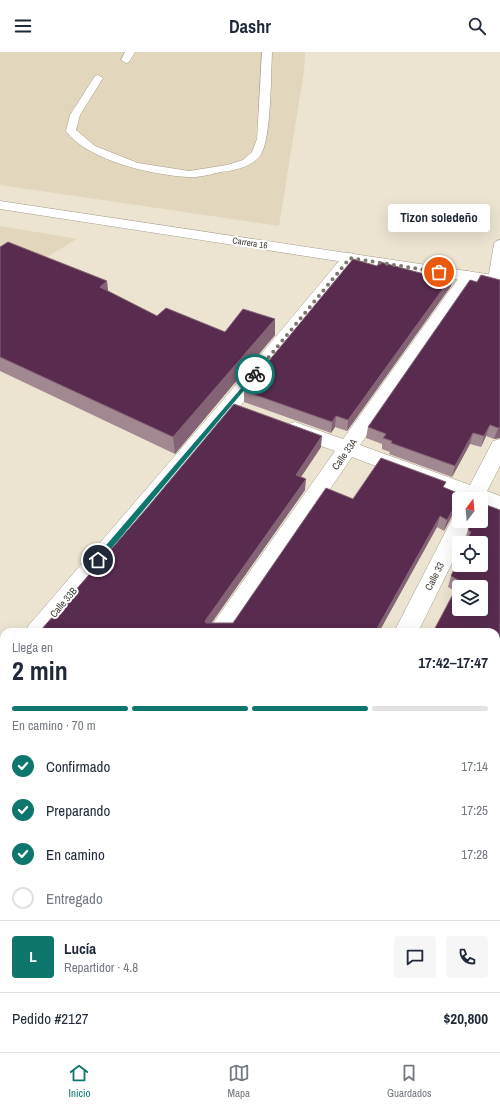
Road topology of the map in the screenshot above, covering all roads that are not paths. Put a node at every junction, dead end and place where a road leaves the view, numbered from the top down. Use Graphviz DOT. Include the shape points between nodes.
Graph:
graph roads {
  1 [pos="267,52"];
  2 [pos="98,78"];
  3 [pos="0,205"];
  4 [pos="500,244"];
  5 [pos="350,258"];
  6 [pos="468,276"];
  7 [pos="497,281"];
  8 [pos="282,424"];
  9 [pos="500,446"];
  10 [pos="348,449"];
  11 [pos="461,492"];
  12 [pos="477,492"];
  13 [pos="488,501"];
  14 [pos="500,504"];
  15 [pos="458,528"];
  16 [pos="41,628"];
  17 [pos="222,628"];
  18 [pos="408,628"];
  1 -- 2 [label="lane" via="262,139 257,153 248,162 229,168 189,174 136,166 91,148 71,131 75,115"];
  3 -- 5 [label="street, Carrera 16"];
  4 -- 7 [label="lane"];
  5 -- 6 [label="street, Carrera 16"];
  5 -- 16 [label="street, Calle 33B" via="238,408"];
  6 -- 7 [label="street, Carrera 16"];
  6 -- 10 [label="street, Calle 33A"];
  8 -- 10 [label="street"];
  9 -- 12 [label="street"];
  10 -- 11 [label="street"];
  10 -- 17 [label="street, Calle 33A"];
  13 -- 14 [label="street"];
  15 -- 18 [label="street, Calle 33"];
}
